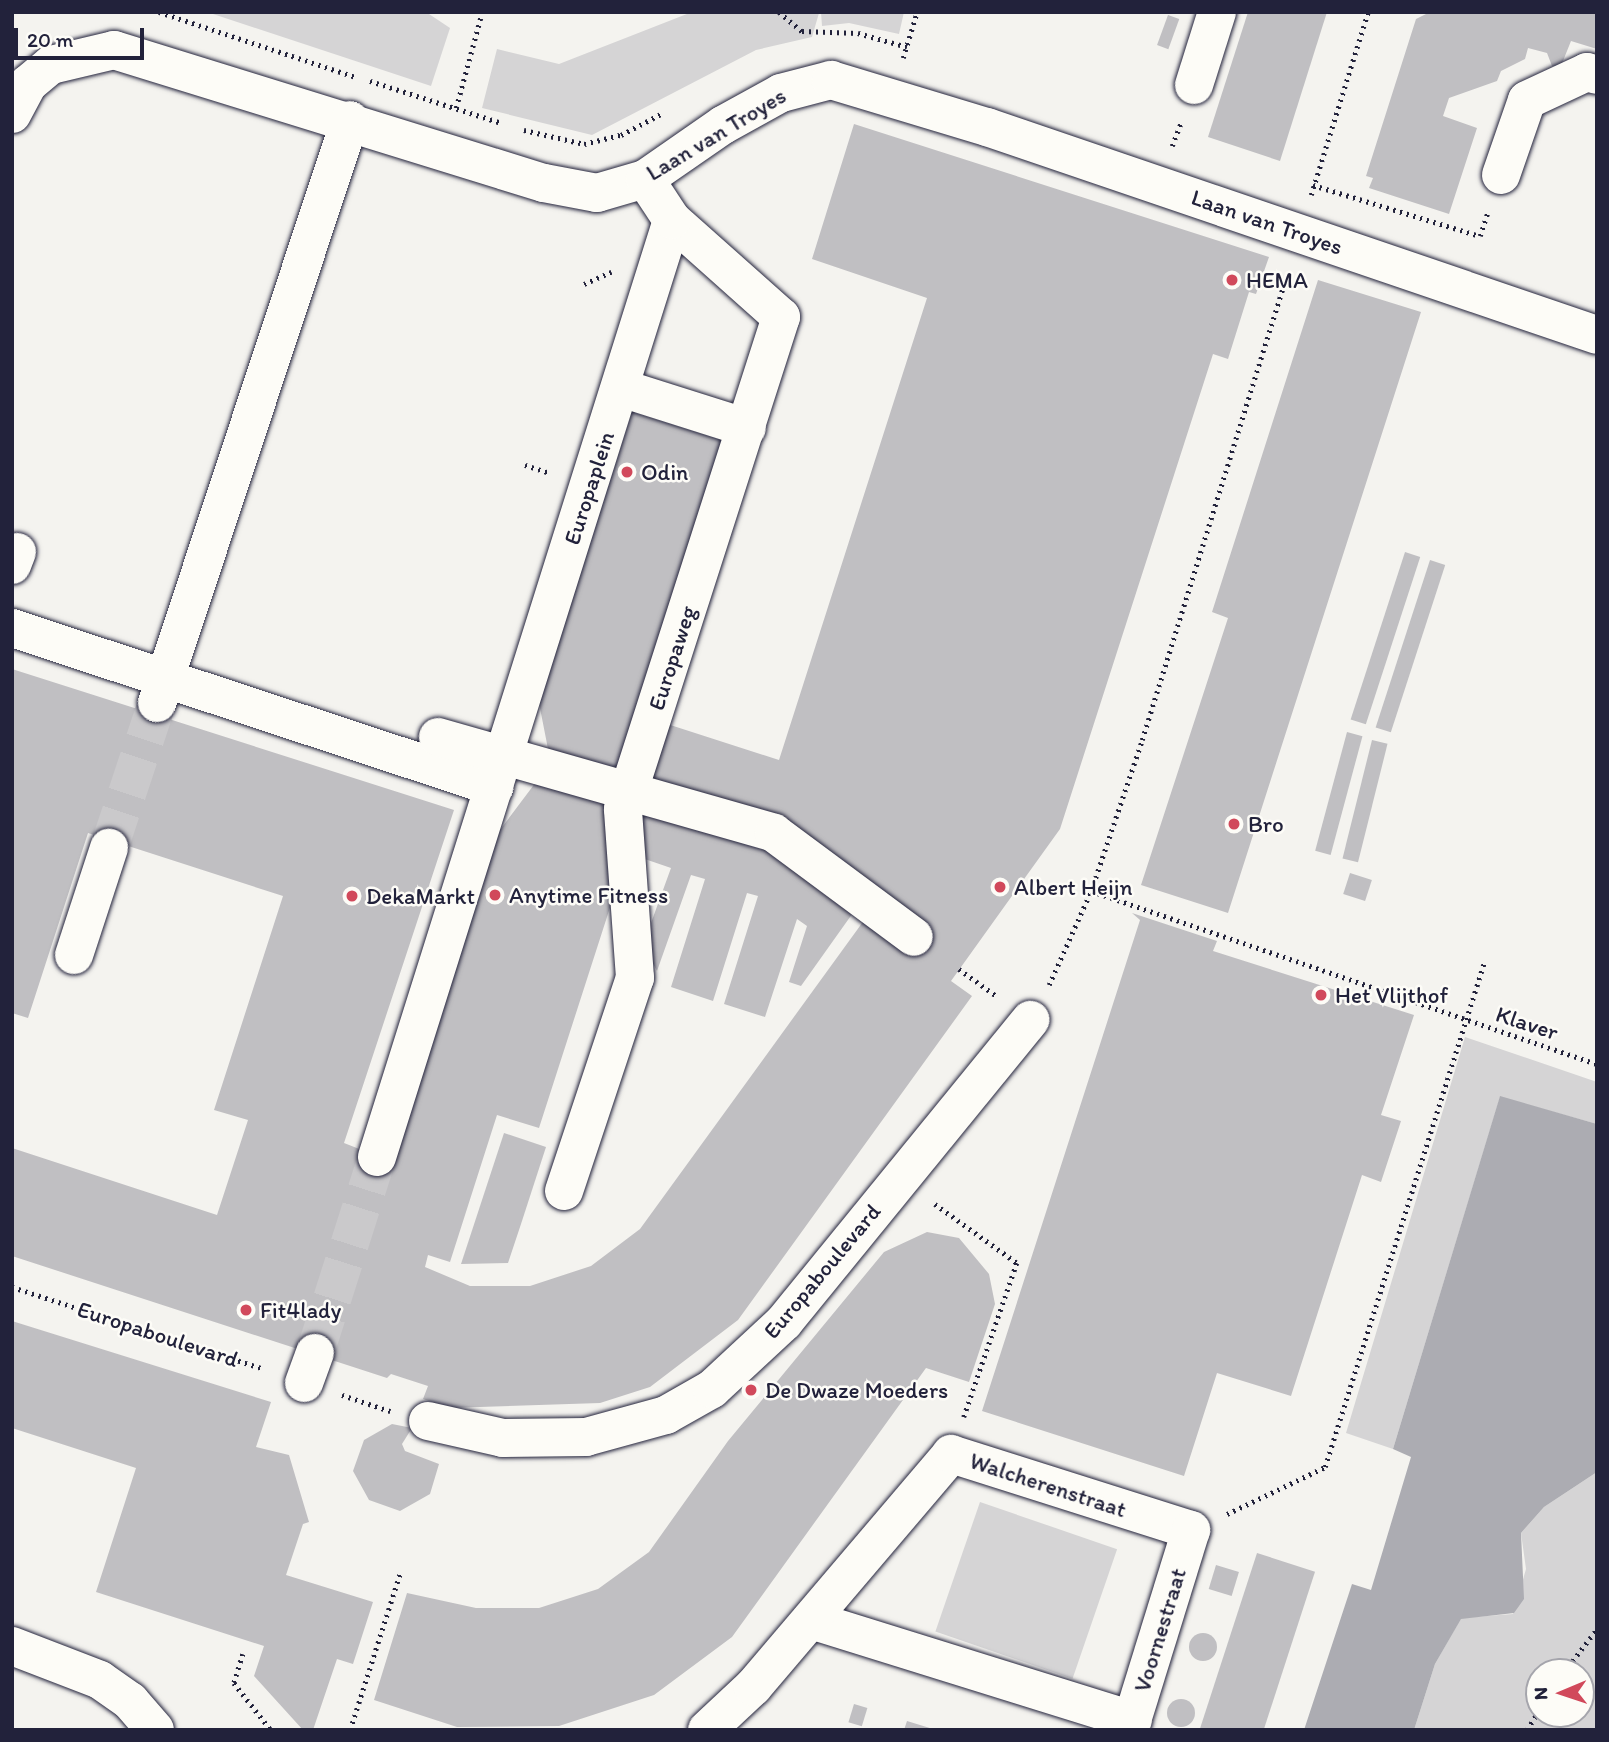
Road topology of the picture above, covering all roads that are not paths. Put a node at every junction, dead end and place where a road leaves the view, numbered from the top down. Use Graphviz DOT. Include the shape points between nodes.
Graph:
graph roads {
  1 [pos="1217,12"];
  2 [pos="1597,75"];
  3 [pos="1194,85"];
  4 [pos="12,114"];
  5 [pos="350,120"];
  6 [pos="1501,175"];
  7 [pos="645,179"];
  8 [pos="672,220"];
  9 [pos="1597,335"];
  10 [pos="621,388"];
  11 [pos="747,428"];
  12 [pos="12,628"];
  13 [pos="161,690"];
  14 [pos="438,737"];
  15 [pos="499,771"];
  16 [pos="628,793"];
  17 [pos="109,848"];
  18 [pos="914,937"];
  19 [pos="74,956"];
  20 [pos="1030,1020"];
  21 [pos="377,1157"];
  22 [pos="564,1191"];
  23 [pos="428,1421"];
  24 [pos="1191,1531"];
  25 [pos="811,1620"];
  26 [pos="12,1646"];
  27 [pos="1131,1725"];
  28 [pos="155,1730"];
  29 [pos="707,1730"];
  1 -- 3 [label="street"];
  2 -- 6 [label="street" via="1587,72 1527,100"];
  4 -- 5 [label="street, Laan van Troyes" via="28,84 51,65 114,50"];
  5 -- 7 [label="street, Laan van Troyes" via="575,191 597,193"];
  5 -- 13 [label="street"];
  7 -- 8 [label="street, Europaweg"];
  7 -- 9 [label="street, Laan van Troyes" via="758,104 799,85 831,80 1300,232"];
  8 -- 10 [label="street, Europaplein"];
  8 -- 11 [label="street, Europaweg" via="782,317"];
  10 -- 11 [label="street"];
  10 -- 15 [label="street, Europaplein"];
  11 -- 16 [label="street, Europaweg"];
  12 -- 13 [label="street"];
  13 -- 15 [label="street"];
  14 -- 15 [label="street"];
  15 -- 16 [label="street"];
  15 -- 21 [label="street"];
  16 -- 18 [label="street" via="774,833"];
  16 -- 22 [label="street, Europaweg" via="623,809 635,978"];
  17 -- 19 [label="street"];
  20 -- 23 [label="street, Europaboulevard" via="784,1322 712,1389 666,1415 586,1437 503,1438"];
  24 -- 25 [label="street, Walcherenstraat" via="951,1454"];
  24 -- 27 [label="street, Voornestraat"];
  25 -- 27 [label="street"];
  25 -- 29 [label="street, Walcherenstraat"];
  26 -- 28 [label="street" via="100,1680 130,1701"];
}
